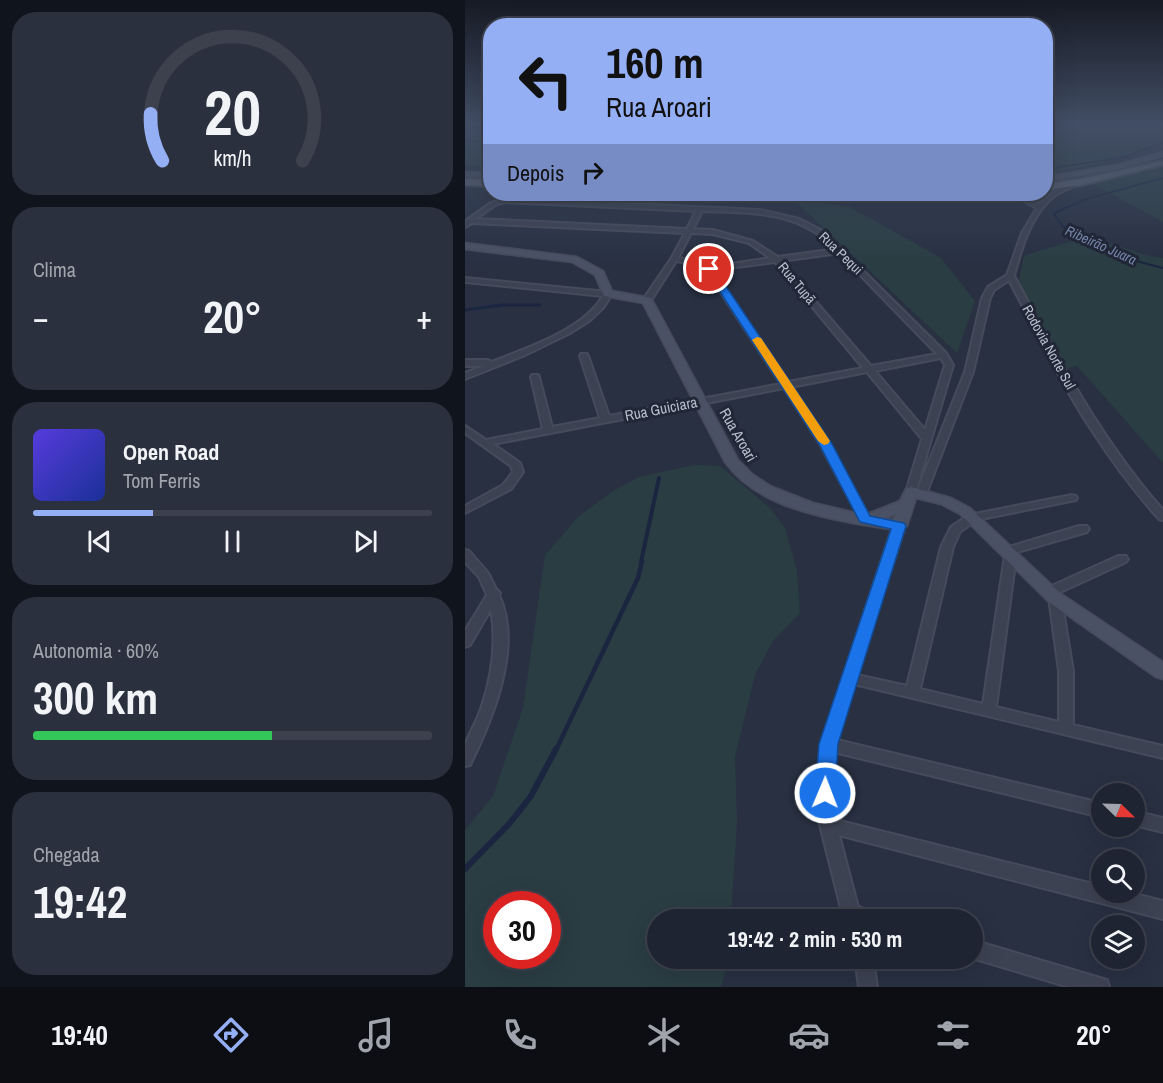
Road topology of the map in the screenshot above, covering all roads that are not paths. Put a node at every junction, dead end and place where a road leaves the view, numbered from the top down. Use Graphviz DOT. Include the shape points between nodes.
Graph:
graph roads {
  1 [pos="1099,170"];
  2 [pos="1133,170"];
  3 [pos="465,174"];
  4 [pos="483,175"];
  5 [pos="1053,178"];
  6 [pos="465,182"];
  7 [pos="1081,182"];
  8 [pos="483,183"];
  9 [pos="1053,186"];
  10 [pos="1053,196"];
  11 [pos="500,201"];
  12 [pos="528,201"];
  13 [pos="1028,201"];
  14 [pos="1047,201"];
  15 [pos="1041,207"];
  16 [pos="701,208"];
  17 [pos="467,223"];
  18 [pos="690,231"];
  19 [pos="465,246"];
  20 [pos="839,251"];
  21 [pos="674,259"];
  22 [pos="777,260"];
  23 [pos="709,269"];
  24 [pos="1010,276"];
  25 [pos="465,280"];
  26 [pos="608,294"];
  27 [pos="647,300"];
  28 [pos="943,355"];
  29 [pos="584,356"];
  30 [pos="503,360"];
  31 [pos="465,363"];
  32 [pos="869,369"];
  33 [pos="465,376"];
  34 [pos="535,377"];
  35 [pos="786,384"];
  36 [pos="700,401"];
  37 [pos="605,419"];
  38 [pos="465,429"];
  39 [pos="548,429"];
  40 [pos="926,437"];
  41 [pos="485,443"];
  42 [pos="913,497"];
  43 [pos="1073,498"];
  44 [pos="465,510"];
  45 [pos="973,517"];
  46 [pos="1163,517"];
  47 [pos="866,519"];
  48 [pos="899,526"];
  49 [pos="1083,529"];
  50 [pos="465,554"];
  51 [pos="1008,554"];
  52 [pos="1122,559"];
  53 [pos="494,593"];
  54 [pos="1052,595"];
  55 [pos="465,642"];
  56 [pos="1163,672"];
  57 [pos="849,678"];
  58 [pos="912,694"];
  59 [pos="989,711"];
  60 [pos="1066,729"];
  61 [pos="828,744"];
  62 [pos="1163,752"];
  63 [pos="465,760"];
  64 [pos="1091,808"];
  65 [pos="1145,821"];
  66 [pos="828,825"];
  67 [pos="1163,825"];
  68 [pos="850,909"];
  69 [pos="1163,910"];
  70 [pos="983,952"];
  71 [pos="866,969"];
  72 [pos="868,987"];
  73 [pos="1100,987"];
  1 -- 5 [label="street"];
  2 -- 7 [label="main road"];
  3 -- 4 [label="street"];
  6 -- 8 [label="main road"];
  7 -- 9 [label="main road"];
  7 -- 10 [label="street"];
  11 -- 17 [label="street, Rua Pequi"];
  12 -- 16 [label="street, Rua Pequi"];
  13 -- 15 [label="street"];
  14 -- 15 [label="street"];
  15 -- 24 [label="street"];
  16 -- 18 [label="street"];
  16 -- 20 [label="street, Rua Pequi" via="787,217 822,234"];
  17 -- 18 [label="street, Rua Tupã"];
  18 -- 21 [label="street"];
  18 -- 22 [label="street, Rua Tupã" via="739,238"];
  19 -- 26 [label="street" via="574,259 599,273"];
  20 -- 22 [label="street"];
  20 -- 28 [label="street, Rua Pequi"];
  21 -- 23 [label="street" via="696,262"];
  21 -- 27 [label="street"];
  22 -- 23 [label="street"];
  22 -- 32 [label="street, Rua Tupã"];
  23 -- 35 [label="street"];
  24 -- 42 [label="street" via="991,289 986,298 969,372"];
  24 -- 46 [label="street, Rodovia Norte Sul" via="1094,431"];
  25 -- 26 [label="street"];
  26 -- 27 [label="street"];
  26 -- 30 [label="street" via="585,322"];
  27 -- 36 [label="street, Rua Aroari"];
  28 -- 32 [label="street, Rua Guiciara"];
  28 -- 40 [label="street" via="950,369"];
  29 -- 37 [label="street"];
  30 -- 31 [label="street"];
  30 -- 33 [label="street"];
  32 -- 35 [label="street, Rua Guiciara"];
  32 -- 40 [label="street, Rua Tupã"];
  34 -- 39 [label="street"];
  35 -- 36 [label="street, Rua Guiciara"];
  35 -- 47 [label="street"];
  36 -- 37 [label="street, Rua Guiciara"];
  36 -- 47 [label="street, Rua Aroari" via="732,462 749,481 776,496"];
  37 -- 39 [label="street, Rua Guiciara"];
  38 -- 41 [label="street"];
  39 -- 41 [label="street, Rua Guiciara"];
  40 -- 42 [label="street"];
  41 -- 44 [label="street" via="516,465 518,475 507,488"];
  42 -- 45 [label="street" via="957,506"];
  42 -- 47 [label="street"];
  42 -- 48 [label="street" via="911,520"];
  43 -- 45 [label="street"];
  45 -- 51 [label="street"];
  45 -- 58 [label="street" via="955,530 947,547"];
  47 -- 48 [label="street, Rua Aroari"];
  48 -- 57 [label="street"];
  49 -- 51 [label="street"];
  50 -- 53 [label="street" via="483,572"];
  51 -- 54 [label="street"];
  51 -- 59 [label="street"];
  52 -- 54 [label="street"];
  53 -- 55 [label="street"];
  53 -- 63 [label="street" via="501,650 497,680 488,713"];
  54 -- 56 [label="street"];
  54 -- 60 [label="street" via="1066,671"];
  57 -- 58 [label="street"];
  57 -- 61 [label="street"];
  58 -- 59 [label="street"];
  59 -- 60 [label="street"];
  60 -- 62 [label="street"];
  61 -- 64 [label="street"];
  61 -- 66 [label="street"];
  65 -- 67 [label="street"];
  66 -- 68 [label="street"];
  66 -- 69 [label="street"];
  70 -- 73 [label="street"];
  71 -- 72 [label="street"];
}
